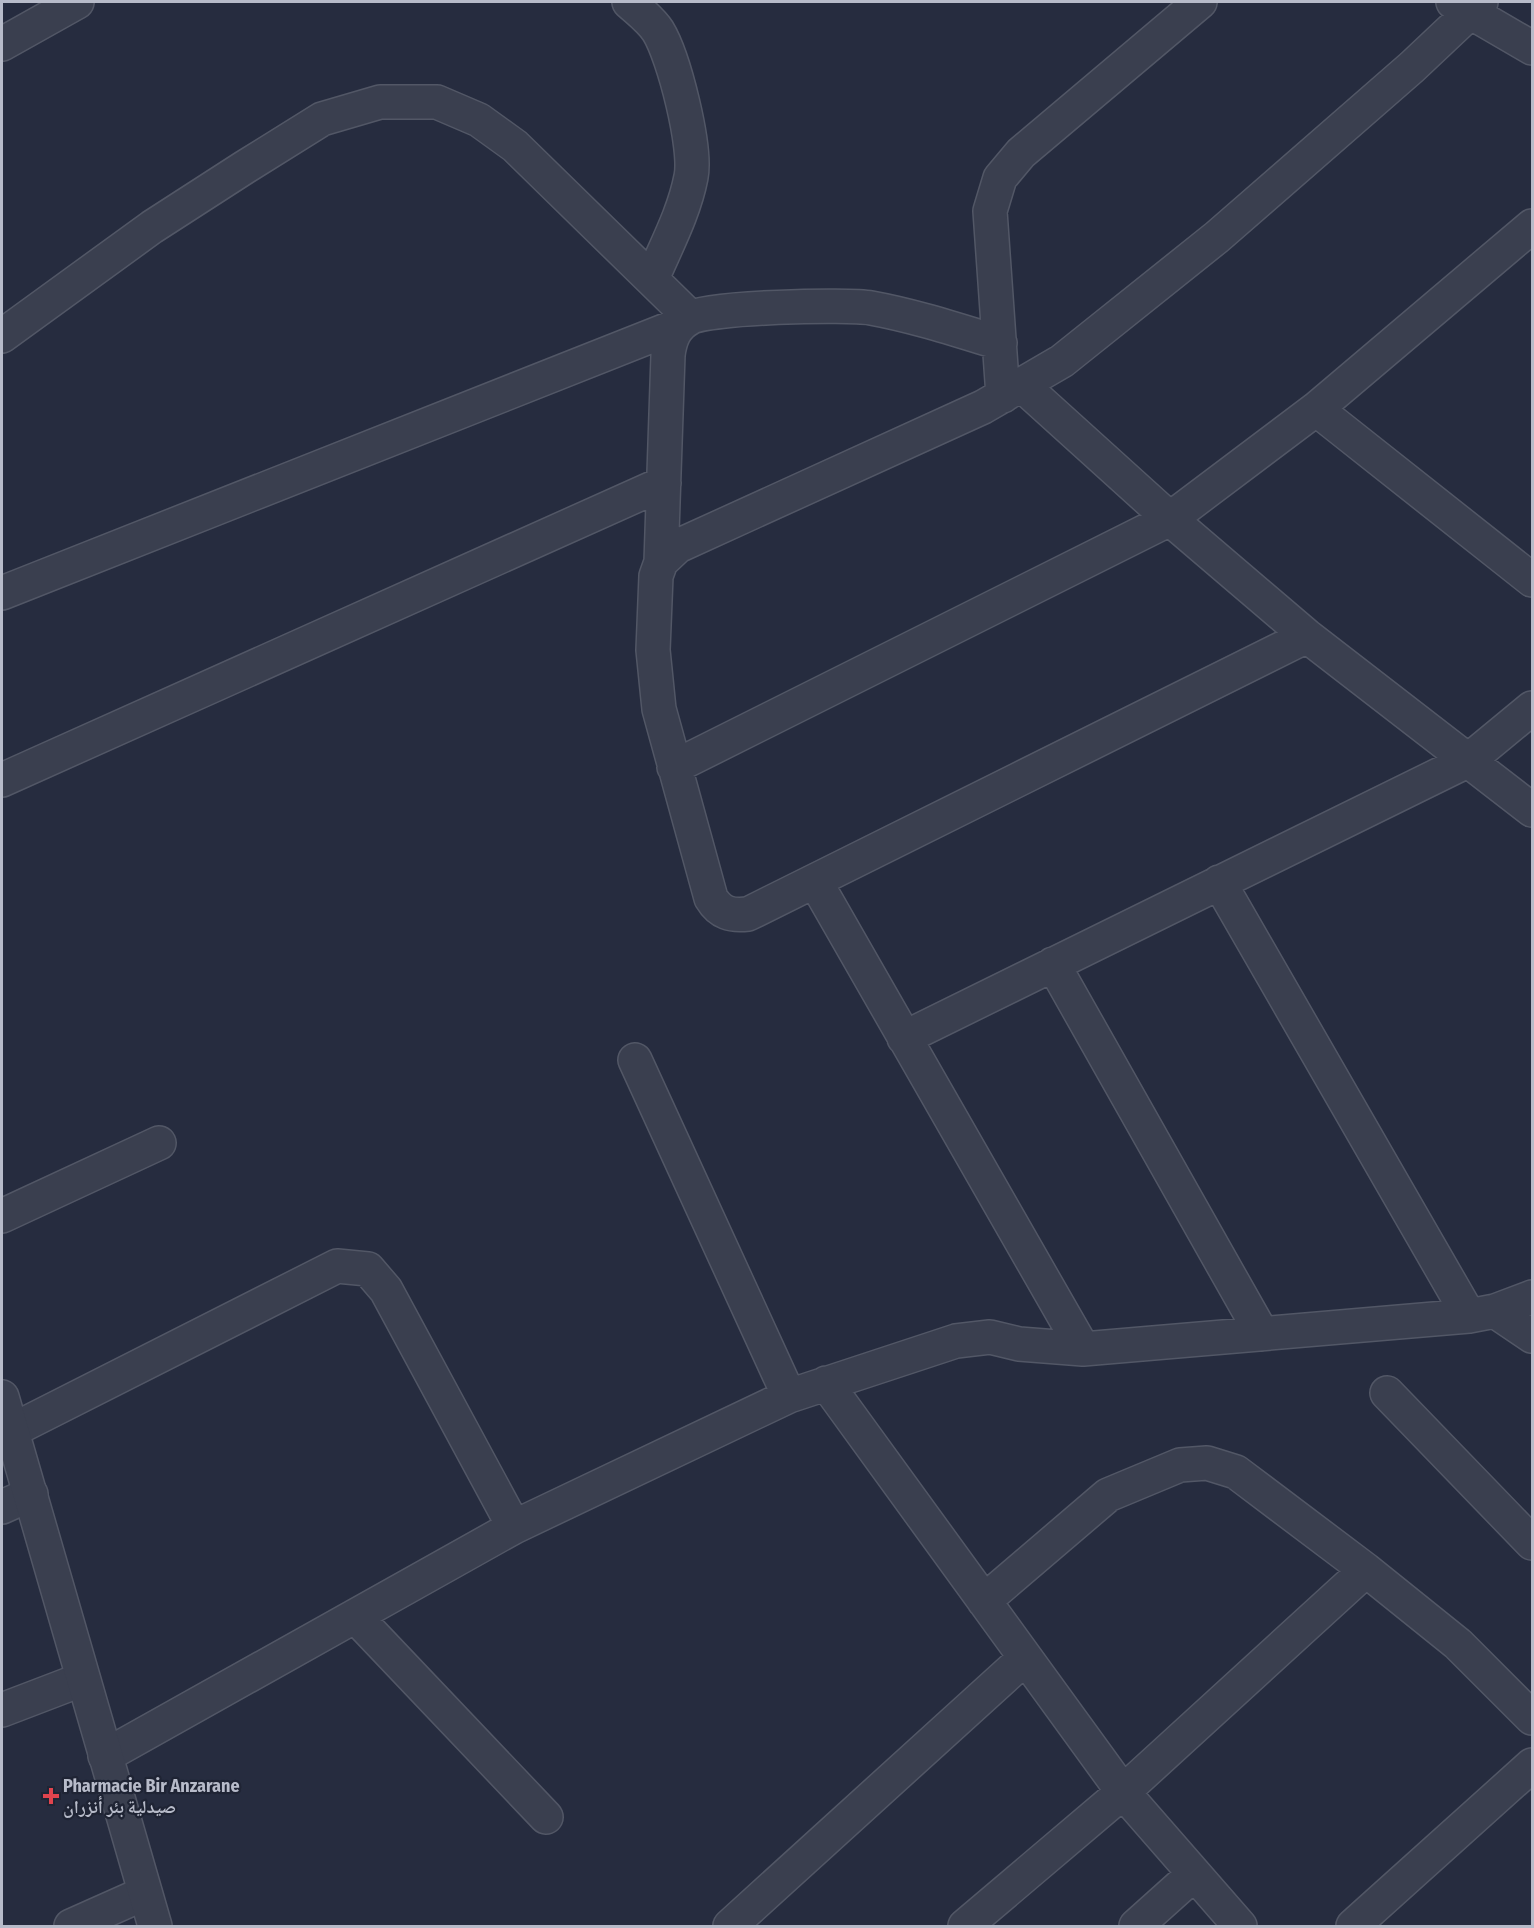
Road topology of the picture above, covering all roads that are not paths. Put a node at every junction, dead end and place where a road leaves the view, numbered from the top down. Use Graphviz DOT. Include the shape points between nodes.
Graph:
graph roads {
  1 [pos="77,2"];
  2 [pos="629,2"];
  3 [pos="1200,2"];
  4 [pos="1468,5"];
  5 [pos="2,44"];
  6 [pos="1533,48"];
  7 [pos="1526,243"];
  8 [pos="652,279"];
  9 [pos="685,321"];
  10 [pos="2,336"];
  11 [pos="1000,343"];
  12 [pos="1013,391"];
  13 [pos="1316,409"];
  14 [pos="664,483"];
  15 [pos="1170,519"];
  16 [pos="661,562"];
  17 [pos="1533,580"];
  18 [pos="2,593"];
  19 [pos="1307,636"];
  20 [pos="1533,708"];
  21 [pos="1469,760"];
  22 [pos="674,767"];
  23 [pos="2,780"];
  24 [pos="1533,810"];
  25 [pos="815,881"];
  26 [pos="1219,882"];
  27 [pos="1053,964"];
  28 [pos="904,1038"];
  29 [pos="635,1060"];
  30 [pos="159,1143"];
  31 [pos="2,1216"];
  32 [pos="1533,1298"];
  33 [pos="1482,1313"];
  34 [pos="1262,1334"];
  35 [pos="1533,1336"];
  36 [pos="1083,1349"];
  37 [pos="826,1383"];
  38 [pos="1387,1393"];
  39 [pos="789,1396"];
  40 [pos="2,1397"];
  41 [pos="11,1431"];
  42 [pos="16,1501"];
  43 [pos="514,1527"];
  44 [pos="1533,1543"];
  45 [pos="1366,1570"];
  46 [pos="984,1601"];
  47 [pos="355,1616"];
  48 [pos="1025,1658"];
  49 [pos="83,1679"];
  50 [pos="2,1710"];
  51 [pos="1533,1718"];
  52 [pos="105,1756"];
  53 [pos="1533,1765"];
  54 [pos="1123,1792"];
  55 [pos="546,1817"];
  56 [pos="1194,1874"];
  57 [pos="145,1893"];
  58 [pos="71,1926"];
  59 [pos="155,1926"];
  60 [pos="730,1926"];
  61 [pos="965,1926"];
  62 [pos="1136,1926"];
  63 [pos="1240,1926"];
  64 [pos="1353,1926"];
  1 -- 5 [label="street"];
  2 -- 8 [label="street" via="657,28 668,50 685,108 692,175 679,219"];
  3 -- 11 [label="street" via="1021,153 1000,178 990,211"];
  4 -- 6 [label="street"];
  4 -- 12 [label="street" via="1412,68 1217,237 1071,354"];
  7 -- 13 [label="street"];
  8 -- 9 [label="street"];
  8 -- 10 [label="street" via="515,146 479,120 437,102 380,102 322,119 152,227"];
  9 -- 11 [label="street" via="703,312 740,309 868,308"];
  9 -- 14 [label="street" via="673,334 668,356"];
  9 -- 18 [label="street"];
  11 -- 12 [label="street"];
  12 -- 15 [label="street"];
  12 -- 16 [label="street" via="678,546"];
  13 -- 15 [label="street"];
  13 -- 17 [label="street"];
  14 -- 16 [label="street"];
  14 -- 23 [label="street"];
  15 -- 19 [label="street"];
  15 -- 22 [label="street"];
  16 -- 22 [label="street" via="656,576 653,650 659,709"];
  19 -- 21 [label="street"];
  19 -- 25 [label="street"];
  20 -- 21 [label="street"];
  21 -- 24 [label="street"];
  21 -- 26 [label="street"];
  22 -- 25 [label="street" via="716,907 736,916 747,914"];
  25 -- 28 [label="street"];
  26 -- 27 [label="street"];
  26 -- 33 [label="street"];
  27 -- 28 [label="street"];
  27 -- 34 [label="street"];
  28 -- 36 [label="street"];
  29 -- 39 [label="street"];
  30 -- 31 [label="street"];
  32 -- 33 [label="street"];
  33 -- 34 [label="street"];
  33 -- 35 [label="street"];
  34 -- 36 [label="street"];
  36 -- 37 [label="street" via="1019,1344 990,1337 956,1341"];
  37 -- 39 [label="street"];
  37 -- 46 [label="street"];
  38 -- 44 [label="street"];
  39 -- 43 [label="street"];
  40 -- 41 [label="street"];
  41 -- 42 [label="street"];
  41 -- 43 [label="street" via="337,1266 368,1269 386,1290"];
  42 -- 49 [label="street"];
  43 -- 47 [label="street"];
  45 -- 46 [label="street" via="1236,1472 1207,1463 1180,1465 1108,1495"];
  45 -- 51 [label="street" via="1458,1644"];
  45 -- 54 [label="street"];
  46 -- 48 [label="street"];
  47 -- 52 [label="street"];
  47 -- 55 [label="street"];
  48 -- 54 [label="street"];
  48 -- 60 [label="street"];
  49 -- 50 [label="street"];
  49 -- 52 [label="street"];
  52 -- 57 [label="street"];
  53 -- 64 [label="street"];
  54 -- 56 [label="street"];
  54 -- 61 [label="street"];
  56 -- 62 [label="street"];
  56 -- 63 [label="street"];
  57 -- 58 [label="street"];
  57 -- 59 [label="street"];
}
